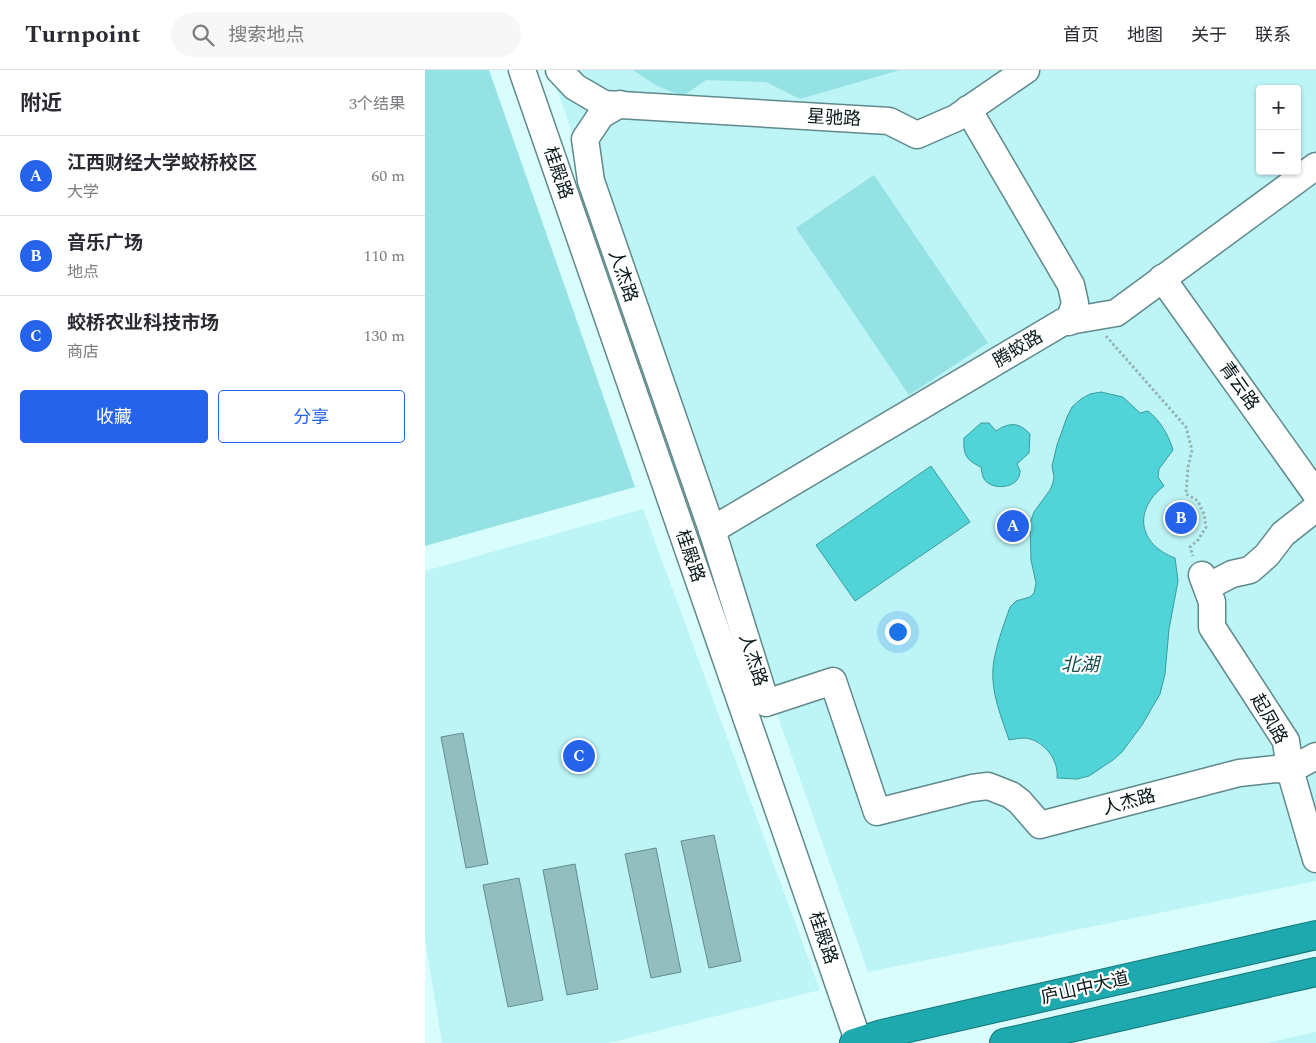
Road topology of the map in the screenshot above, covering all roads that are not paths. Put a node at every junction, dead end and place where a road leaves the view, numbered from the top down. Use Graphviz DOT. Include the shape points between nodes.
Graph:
graph roads {
  1 [pos="522,70"];
  2 [pos="559,70"];
  3 [pos="1026,70"];
  4 [pos="620,104"];
  5 [pos="968,109"];
  6 [pos="1316,166"];
  7 [pos="1162,278"];
  8 [pos="1080,319"];
  9 [pos="1316,494"];
  10 [pos="1316,508"];
  11 [pos="712,530"];
  12 [pos="1316,756"];
  13 [pos="1290,770"];
  14 [pos="1316,859"];
  15 [pos="1316,935"];
  16 [pos="1316,972"];
  17 [pos="857,1042"];
  18 [pos="1004,1043"];
  1 -- 17 [label="lane, 桂殿路"];
  2 -- 4 [label="lane" via="589,96 604,104"];
  3 -- 5 [label="lane, 星驰路"];
  4 -- 5 [label="lane, 星驰路" via="889,121 917,135 956,118"];
  4 -- 11 [label="lane, 人杰路" via="601,115 585,139 591,181"];
  5 -- 8 [label="lane" via="1071,285"];
  6 -- 7 [label="lane, 腾蛟路"];
  7 -- 8 [label="lane, 腾蛟路" via="1116,313"];
  7 -- 9 [label="lane, 青云路"];
  8 -- 11 [label="lane, 腾蛟路" via="1055,327"];
  10 -- 13 [label="lane, 起凤路" via="1283,534 1250,570 1205,581 1212,602 1212,627 1286,742"];
  11 -- 13 [label="lane, 人杰路" via="766,703 833,681 877,812 988,786 1011,795 1040,825 1239,774"];
  12 -- 13 [label="lane, 人杰路"];
  13 -- 14 [label="lane, 起凤路"];
  15 -- 17 [label="highway, 庐山中大道"];
  16 -- 18 [label="highway, 庐山中大道"];
}
